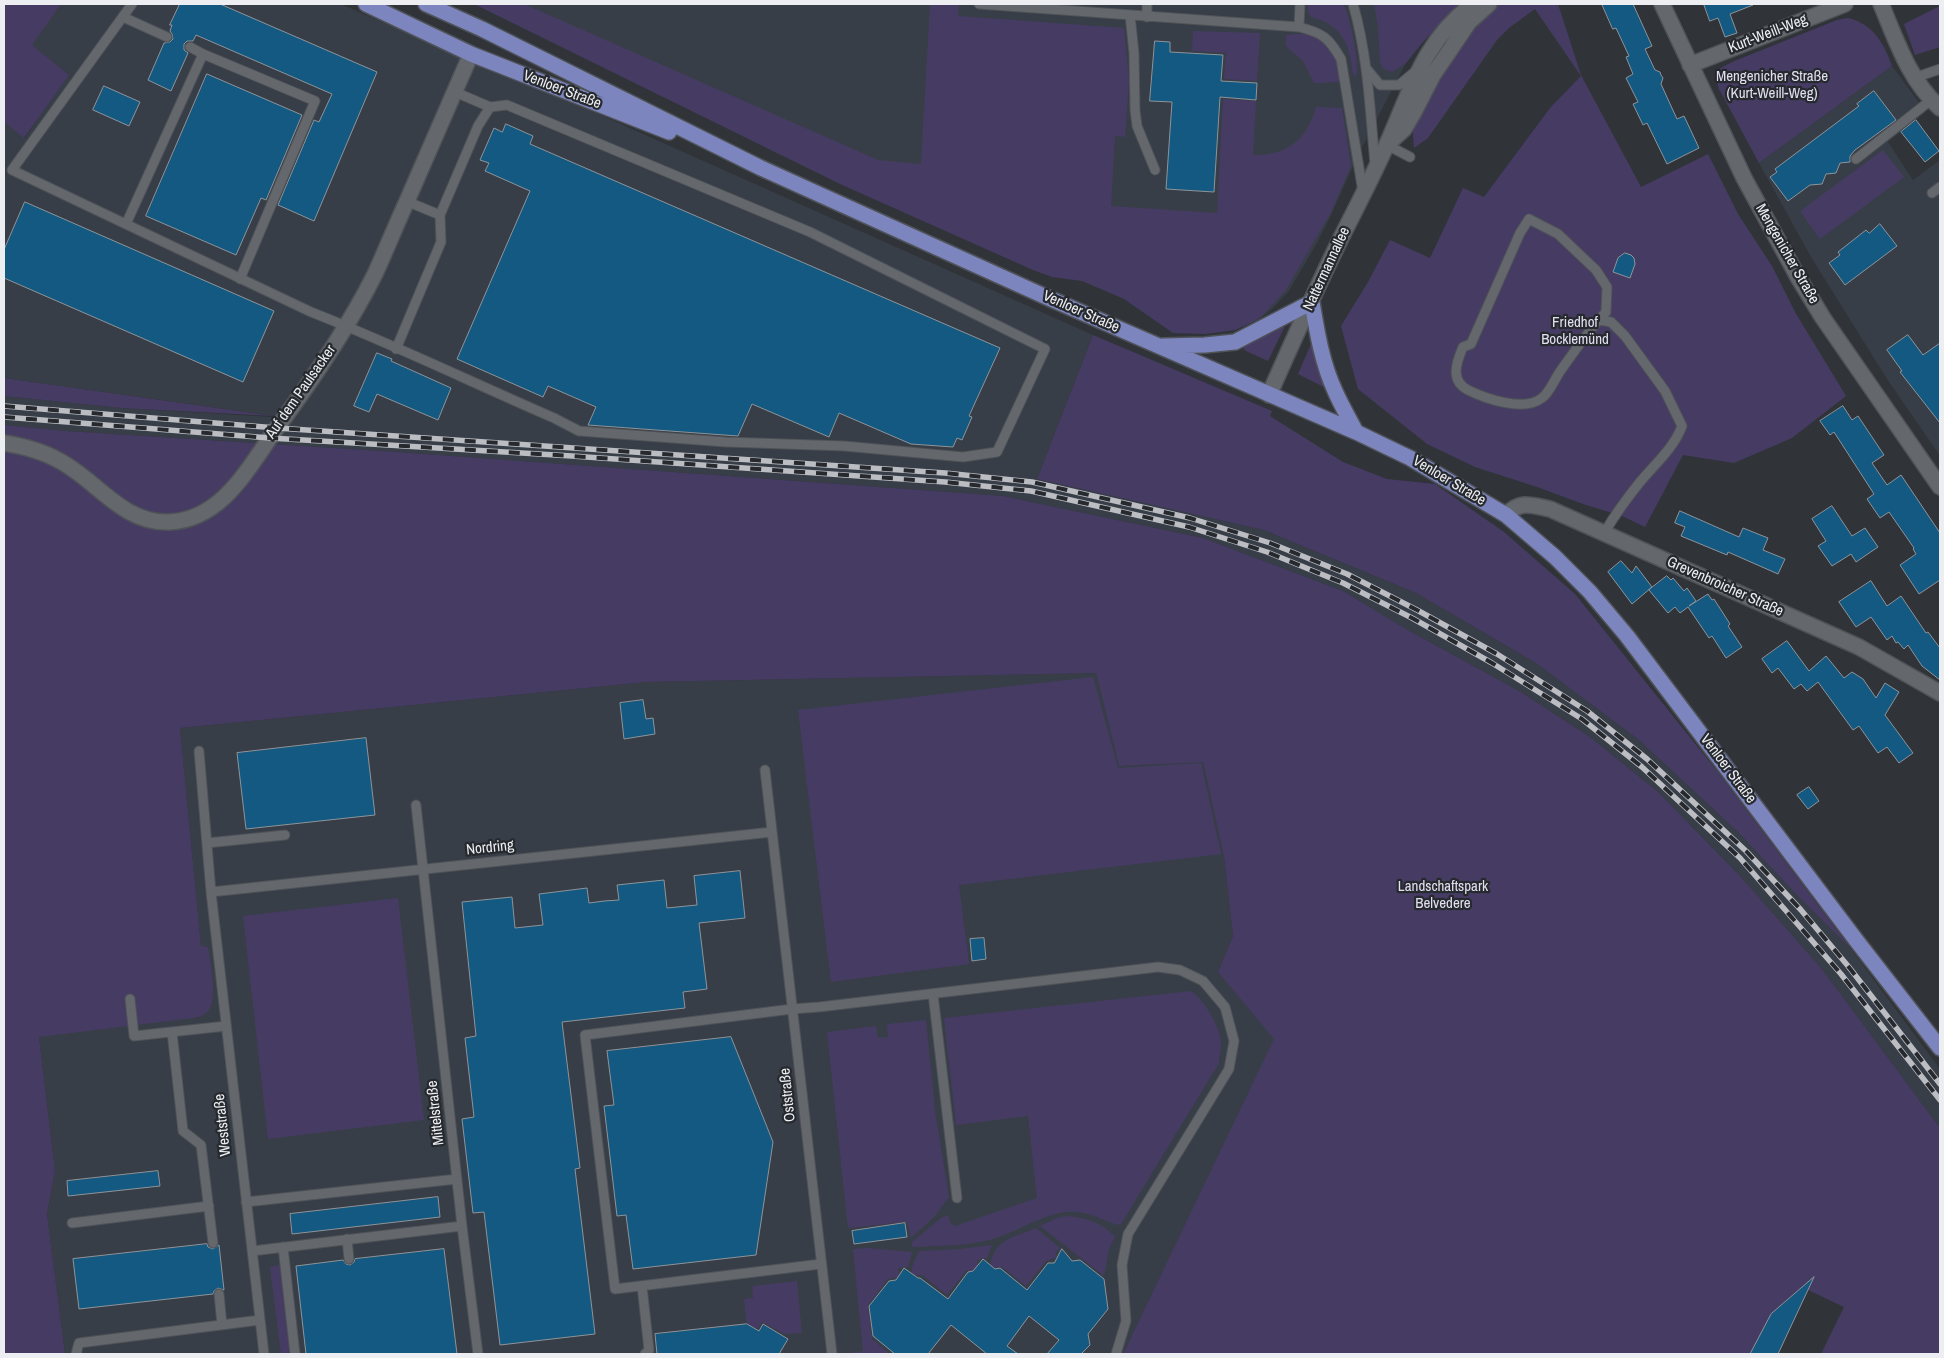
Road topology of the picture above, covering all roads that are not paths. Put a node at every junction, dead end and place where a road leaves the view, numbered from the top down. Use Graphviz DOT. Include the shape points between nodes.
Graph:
graph roads {
  1 [pos="132,4"];
  2 [pos="366,4"];
  3 [pos="426,4"];
  4 [pos="979,4"];
  5 [pos="1147,4"];
  6 [pos="1300,4"];
  7 [pos="1352,4"];
  8 [pos="1473,4"];
  9 [pos="1489,4"];
  10 [pos="1662,4"];
  11 [pos="1845,4"];
  12 [pos="1881,4"];
  13 [pos="1130,16"];
  14 [pos="123,17"];
  15 [pos="1147,17"];
  16 [pos="1299,27"];
  17 [pos="482,29"];
  18 [pos="167,37"];
  19 [pos="190,47"];
  20 [pos="203,54"];
  21 [pos="471,54"];
  22 [pos="1690,65"];
  23 [pos="1366,68"];
  24 [pos="1419,68"];
  25 [pos="1940,69"];
  26 [pos="1914,78"];
  27 [pos="455,92"];
  28 [pos="1936,104"];
  29 [pos="490,107"];
  30 [pos="1387,145"];
  31 [pos="1410,157"];
  32 [pos="1856,159"];
  33 [pos="1376,167"];
  34 [pos="761,168"];
  35 [pos="1155,170"];
  36 [pos="1940,187"];
  37 [pos="1363,193"];
  38 [pos="1932,193"];
  39 [pos="406,201"];
  40 [pos="440,215"];
  41 [pos="126,224"];
  42 [pos="240,279"];
  43 [pos="1312,302"];
  44 [pos="1599,320"];
  45 [pos="346,326"];
  46 [pos="1159,346"];
  47 [pos="396,349"];
  48 [pos="1270,395"];
  49 [pos="1356,432"];
  50 [pos="4,443"];
  51 [pos="1940,487"];
  52 [pos="1506,515"];
  53 [pos="1604,533"];
  54 [pos="1940,693"];
  55 [pos="199,750"];
  56 [pos="765,770"];
  57 [pos="416,805"];
  58 [pos="772,832"];
  59 [pos="285,835"];
  60 [pos="207,842"];
  61 [pos="424,869"];
  62 [pos="211,892"];
  63 [pos="933,994"];
  64 [pos="130,999"];
  65 [pos="792,1009"];
  66 [pos="226,1026"];
  67 [pos="172,1032"];
  68 [pos="1940,1048"];
  69 [pos="457,1179"];
  70 [pos="957,1198"];
  71 [pos="246,1202"];
  72 [pos="209,1206"];
  73 [pos="72,1223"];
  74 [pos="462,1226"];
  75 [pos="347,1240"];
  76 [pos="213,1243"];
  77 [pos="282,1247"];
  78 [pos="252,1251"];
  79 [pos="350,1260"];
  80 [pos="821,1264"];
  81 [pos="642,1286"];
  82 [pos="219,1294"];
  83 [pos="260,1320"];
  84 [pos="222,1325"];
  85 [pos="76,1354"];
  86 [pos="264,1354"];
  87 [pos="295,1354"];
  88 [pos="478,1354"];
  89 [pos="645,1354"];
  90 [pos="832,1354"];
  91 [pos="1116,1354"];
  1 -- 14 [label="lane"];
  2 -- 21 [label="main road, Venloer Straße"];
  3 -- 17 [label="main road, Venloer Straße"];
  4 -- 13 [label="lane"];
  5 -- 15 [label="lane"];
  6 -- 16 [label="lane"];
  7 -- 23 [label="lane"];
  8 -- 24 [label="street, Nattermannallee" via="1437,40"];
  9 -- 30 [label="street, Nattermannallee" via="1469,22 1433,75 1404,129"];
  10 -- 22 [label="street, Mengenicher Straße"];
  11 -- 22 [label="street, Kurt-Weill-Weg"];
  12 -- 26 [label="street"];
  13 -- 15 [label="lane"];
  13 -- 35 [label="lane" via="1137,126"];
  14 -- 18 [label="lane"];
  14 -- 41 [label="lane" via="12,170"];
  15 -- 16 [label="lane"];
  16 -- 37 [label="lane" via="1318,32 1332,42 1341,59"];
  17 -- 21 [label="main road"];
  17 -- 34 [label="main road, Venloer Straße"];
  19 -- 20 [label="lane"];
  20 -- 41 [label="lane"];
  20 -- 42 [label="lane" via="315,102"];
  21 -- 27 [label="street, Auf dem Paulsacker"];
  21 -- 34 [label="main road, Venloer Straße"];
  22 -- 51 [label="street, Mengenicher Straße" via="1744,178 1798,277"];
  23 -- 24 [label="lane" via="1380,85 1399,85"];
  23 -- 33 [label="lane"];
  24 -- 30 [label="street, Nattermannallee"];
  25 -- 26 [label="lane"];
  26 -- 28 [label="street"];
  27 -- 29 [label="lane"];
  27 -- 39 [label="street, Auf dem Paulsacker"];
  28 -- 32 [label="lane"];
  29 -- 40 [label="lane" via="478,126"];
  29 -- 47 [label="lane" via="507,105 810,232 1045,349 997,452 963,457 844,446 726,442 579,431"];
  30 -- 31 [label="lane"];
  30 -- 33 [label="street, Nattermannallee"];
  33 -- 37 [label="street, Nattermannallee"];
  34 -- 46 [label="main road, Venloer Straße"];
  36 -- 38 [label="lane"];
  37 -- 43 [label="street, Nattermannallee"];
  39 -- 40 [label="lane"];
  39 -- 45 [label="street, Auf dem Paulsacker" via="374,275"];
  40 -- 47 [label="lane" via="441,242"];
  41 -- 42 [label="lane"];
  42 -- 45 [label="lane"];
  43 -- 46 [label="main road" via="1235,342"];
  43 -- 48 [label="street, Nattermannallee"];
  43 -- 49 [label="main road" via="1329,376"];
  44 -- 44 [label="lane" via="1589,329 1542,398 1528,405 1484,398 1463,388 1456,378 1456,363 1463,347 1471,344 1529,219 1558,234 1596,270 1607,287 1606,312"];
  44 -- 53 [label="lane" via="1611,322 1625,336 1665,391 1682,426 1678,436"];
  45 -- 47 [label="lane"];
  45 -- 50 [label="street, Auf dem Paulsacker" via="229,493 211,509 190,519 168,522 144,519 122,508 60,460"];
  46 -- 48 [label="main road, Venloer Straße"];
  48 -- 49 [label="main road, Venloer Straße"];
  49 -- 52 [label="main road, Venloer Straße" via="1418,462"];
  52 -- 53 [label="street, Grevenbroicher Straße" via="1514,507 1527,504 1550,509"];
  52 -- 68 [label="main road, Venloer Straße" via="1590,592 1626,636"];
  53 -- 54 [label="street, Grevenbroicher Straße" via="1860,647"];
  55 -- 60 [label="lane, Weststraße"];
  56 -- 58 [label="lane, Oststraße"];
  57 -- 61 [label="lane, Mittelstraße"];
  58 -- 61 [label="lane, Nordring"];
  58 -- 65 [label="lane, Oststraße"];
  59 -- 60 [label="lane"];
  60 -- 62 [label="lane, Weststraße"];
  61 -- 62 [label="lane, Nordring"];
  61 -- 69 [label="lane, Mittelstraße"];
  62 -- 66 [label="lane, Weststraße"];
  63 -- 65 [label="lane"];
  63 -- 70 [label="lane"];
  63 -- 91 [label="lane" via="1158,967 1180,970 1203,981 1225,1007 1234,1041 1229,1069 1128,1234 1122,1266 1126,1321"];
  64 -- 67 [label="lane" via="134,1036"];
  65 -- 80 [label="lane, Oststraße"];
  65 -- 81 [label="lane" via="585,1035 615,1289"];
  66 -- 67 [label="lane"];
  66 -- 71 [label="lane, Weststraße"];
  67 -- 72 [label="lane" via="183,1131 201,1145"];
  69 -- 71 [label="lane"];
  69 -- 74 [label="lane, Mittelstraße"];
  71 -- 78 [label="lane, Weststraße"];
  72 -- 73 [label="lane"];
  72 -- 76 [label="lane"];
  74 -- 75 [label="lane"];
  74 -- 88 [label="lane, Mittelstraße"];
  75 -- 77 [label="lane"];
  75 -- 79 [label="lane"];
  77 -- 78 [label="lane"];
  77 -- 87 [label="lane"];
  78 -- 83 [label="lane, Weststraße"];
  80 -- 81 [label="lane"];
  80 -- 90 [label="lane, Oststraße"];
  81 -- 89 [label="lane" via="649,1350"];
  82 -- 84 [label="lane"];
  83 -- 84 [label="lane"];
  83 -- 86 [label="lane, Weststraße"];
  84 -- 85 [label="lane" via="79,1343"];
}
